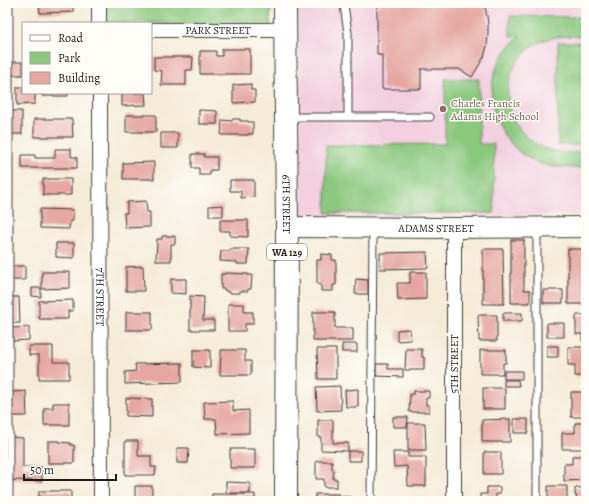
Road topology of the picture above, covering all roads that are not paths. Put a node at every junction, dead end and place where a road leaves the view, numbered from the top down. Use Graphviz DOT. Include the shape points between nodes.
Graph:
graph roads {
  1 [pos="9,3"];
  2 [pos="99,3"];
  3 [pos="285,3"];
  4 [pos="343,3"];
  5 [pos="99,22"];
  6 [pos="285,29"];
  7 [pos="152,30"];
  8 [pos="100,94"];
  9 [pos="286,117"];
  10 [pos="348,117"];
  11 [pos="430,117"];
  12 [pos="287,227"];
  13 [pos="373,227"];
  14 [pos="537,227"];
  15 [pos="586,227"];
  16 [pos="454,228"];
  17 [pos="9,501"];
  18 [pos="101,501"];
  19 [pos="286,501"];
  20 [pos="371,501"];
  21 [pos="454,501"];
  22 [pos="537,501"];
  1 -- 17 [label="lane"];
  2 -- 5 [label="street"];
  3 -- 6 [label="main road, 6TH STREET / WA 129"];
  4 -- 10 [label="lane" via="348,33"];
  6 -- 7 [label="street, PARK STREET"];
  6 -- 9 [label="main road, 6TH STREET / WA 129"];
  8 -- 18 [label="street, 7TH STREET"];
  9 -- 10 [label="lane"];
  9 -- 12 [label="main road, 6TH STREET / WA 129"];
  10 -- 11 [label="lane"];
  12 -- 13 [label="street, ADAMS STREET"];
  12 -- 19 [label="main road, 6TH STREET / WA 129"];
  13 -- 16 [label="street, ADAMS STREET"];
  13 -- 20 [label="lane"];
  14 -- 15 [label="street, ADAMS STREET"];
  14 -- 16 [label="street, ADAMS STREET"];
  14 -- 22 [label="lane"];
  16 -- 21 [label="street, 5TH STREET"];
}
